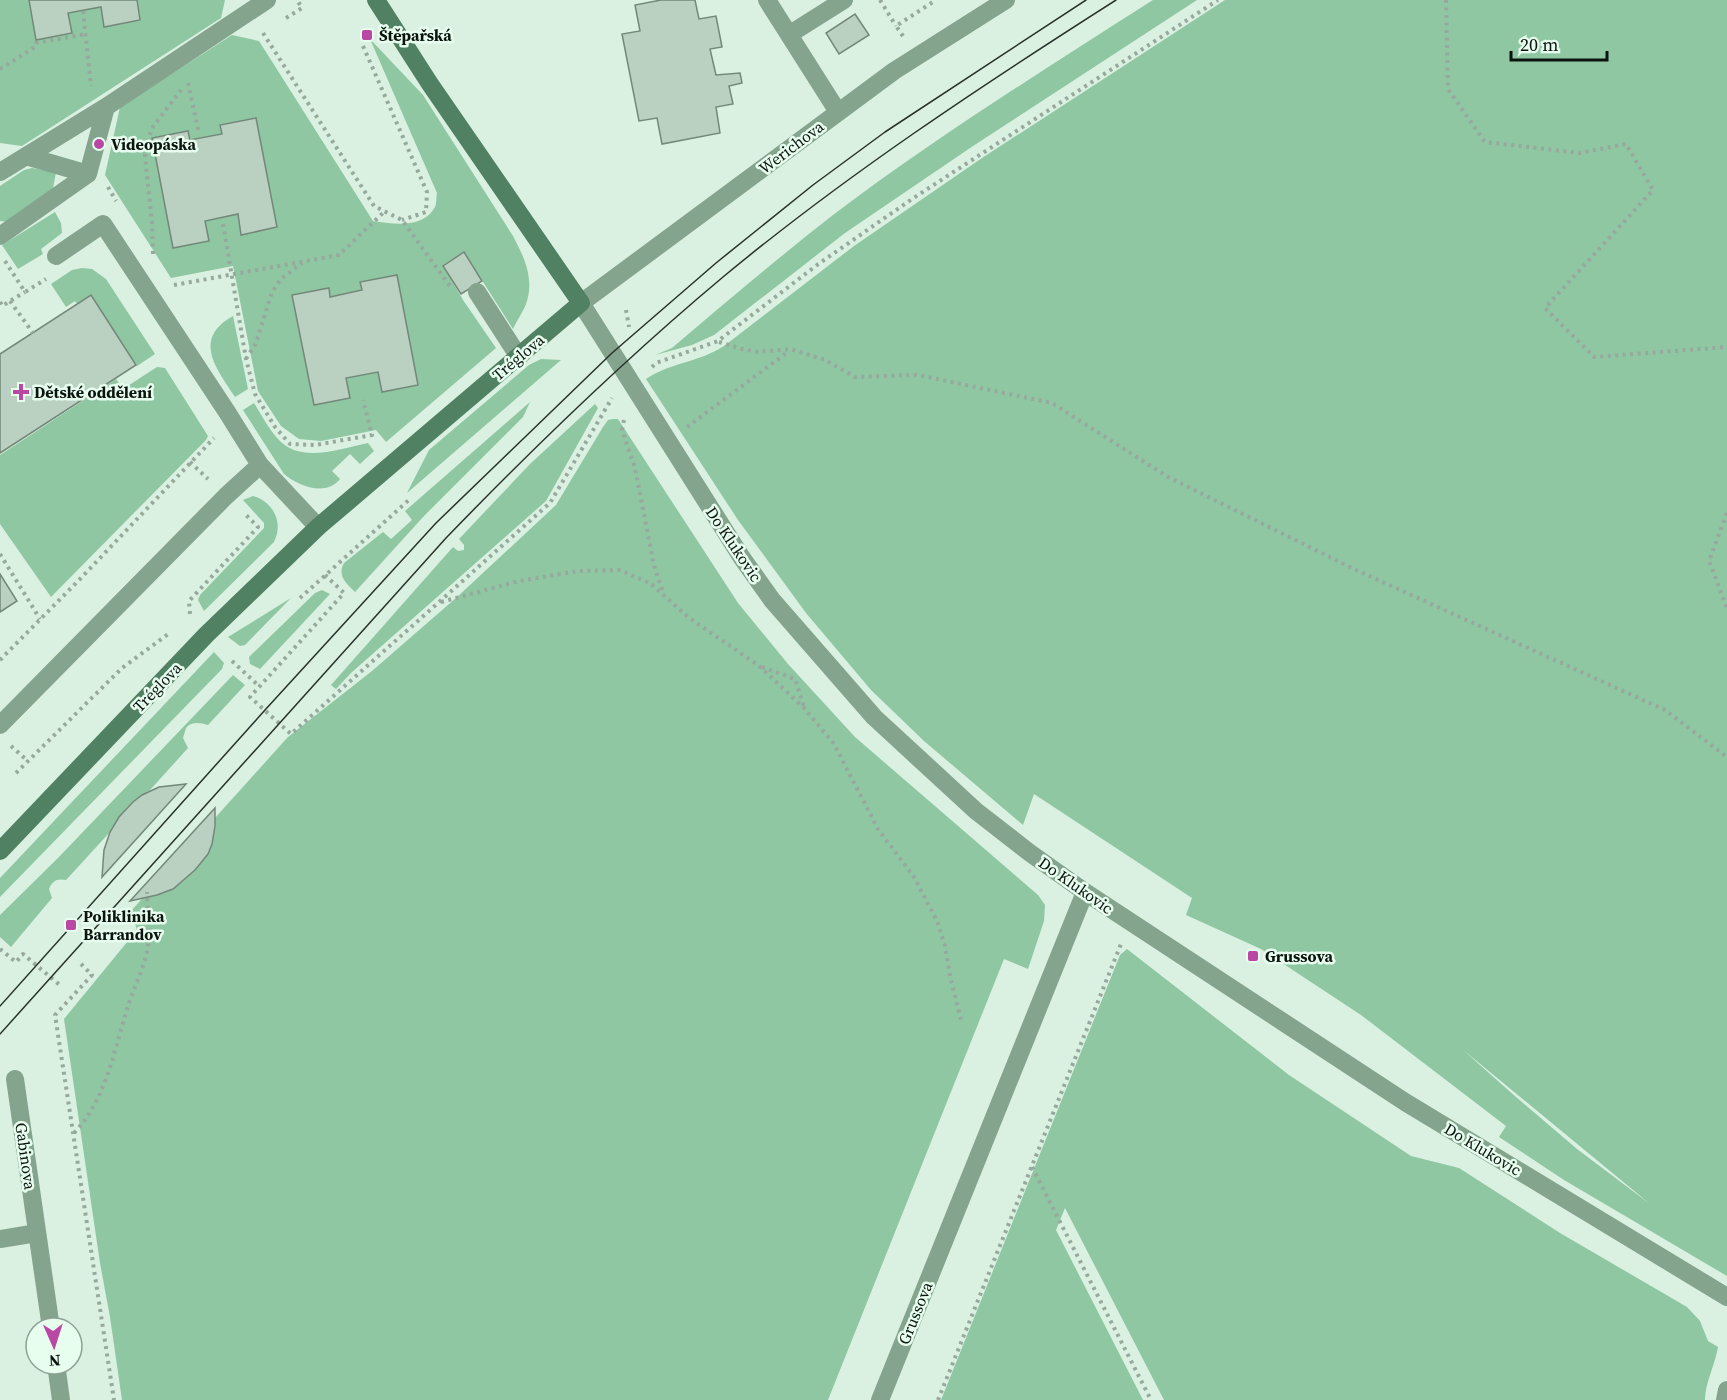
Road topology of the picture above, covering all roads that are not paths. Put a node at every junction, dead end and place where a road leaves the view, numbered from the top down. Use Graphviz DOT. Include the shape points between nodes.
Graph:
graph roads {
  1 [pos="267,0"];
  2 [pos="376,0"];
  3 [pos="767,0"];
  4 [pos="844,0"];
  5 [pos="1006,0"];
  6 [pos="790,34"];
  7 [pos="100,111"];
  8 [pos="838,112"];
  9 [pos="26,156"];
  10 [pos="0,172"];
  11 [pos="88,174"];
  12 [pos="0,236"];
  13 [pos="56,256"];
  14 [pos="477,292"];
  15 [pos="582,303"];
  16 [pos="519,357"];
  17 [pos="260,465"];
  18 [pos="318,527"];
  19 [pos="0,725"];
  20 [pos="0,850"];
  21 [pos="1085,892"];
  22 [pos="15,1079"];
  23 [pos="38,1233"];
  24 [pos="0,1239"];
  25 [pos="1727,1297"];
  26 [pos="49,1316"];
  27 [pos="58,1376"];
  28 [pos="1727,1390"];
  29 [pos="61,1400"];
  30 [pos="880,1400"];
  31 [pos="1725,1400"];
  1 -- 7 [label="street"];
  2 -- 15 [label="street"];
  3 -- 6 [label="street"];
  4 -- 6 [label="street"];
  5 -- 8 [label="street, Werichova"];
  6 -- 8 [label="street"];
  7 -- 9 [label="street"];
  7 -- 11 [label="street"];
  8 -- 15 [label="street, Werichova"];
  9 -- 10 [label="street"];
  9 -- 11 [label="street"];
  11 -- 12 [label="street"];
  13 -- 17 [label="street" via="103,224"];
  14 -- 16 [label="street"];
  15 -- 16 [label="street, Tréglova"];
  15 -- 21 [label="street, Do Klukovic" via="771,600 874,717 976,811"];
  16 -- 18 [label="street, Tréglova"];
  17 -- 18 [label="street"];
  17 -- 19 [label="street"];
  18 -- 20 [label="street, Tréglova" via="206,635"];
  21 -- 25 [label="street, Do Klukovic" via="1405,1102"];
  21 -- 30 [label="street, Grussova"];
  22 -- 23 [label="street, Gabinova"];
  23 -- 24 [label="street"];
  23 -- 26 [label="street, Gabinova"];
  27 -- 29 [label="street"];
  28 -- 31 [label="street"];
}
